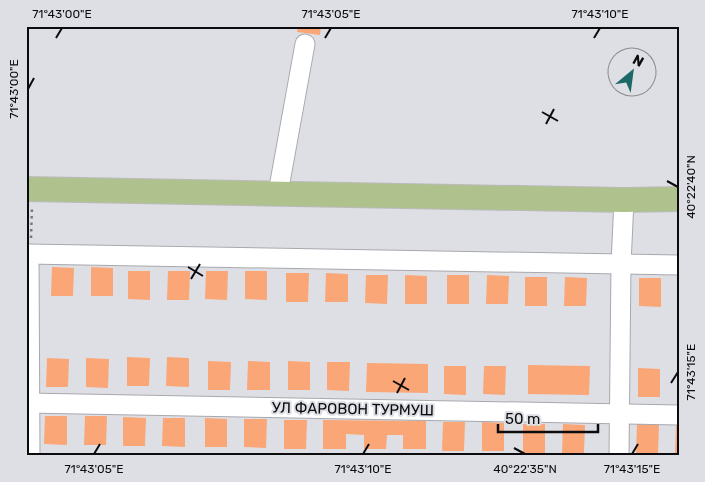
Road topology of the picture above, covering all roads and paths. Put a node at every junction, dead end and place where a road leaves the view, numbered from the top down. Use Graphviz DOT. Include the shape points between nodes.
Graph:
graph roads {
  1 [pos="306,44"];
  2 [pos="29,190"];
  3 [pos="278,193"];
  4 [pos="679,199"];
  5 [pos="624,200"];
  6 [pos="28,254"];
  7 [pos="621,264"];
  8 [pos="679,265"];
  9 [pos="28,404"];
  10 [pos="620,414"];
  11 [pos="679,415"];
  12 [pos="30,456"];
  13 [pos="618,456"];
  1 -- 3 [label="street"];
  2 -- 3 [label="main road"];
  2 -- 6 [label="path"];
  3 -- 5 [label="main road"];
  4 -- 5 [label="main road"];
  5 -- 7 [label="street"];
  6 -- 7 [label="street"];
  6 -- 9 [label="street"];
  7 -- 8 [label="street"];
  7 -- 10 [label="street"];
  9 -- 10 [label="street, УЛ ФАРОВОН ТУРМУШ"];
  9 -- 12 [label="street"];
  10 -- 11 [label="street, УЛ ФАРОВОН ТУРМУШ"];
  10 -- 13 [label="street"];
}
